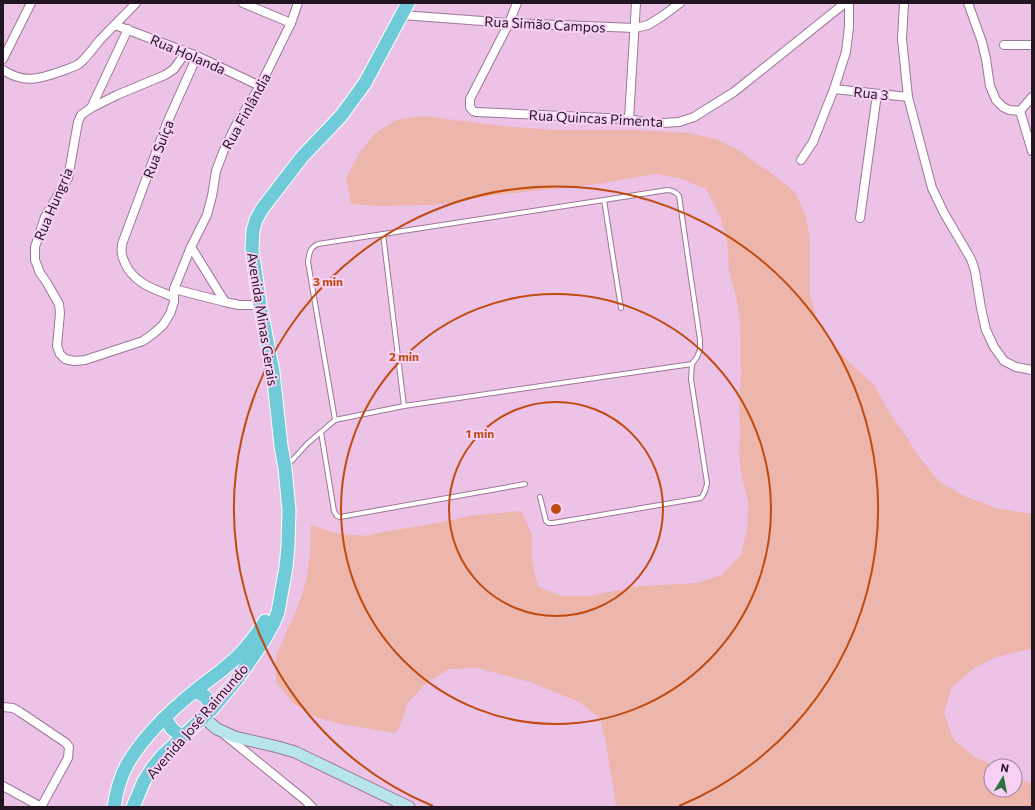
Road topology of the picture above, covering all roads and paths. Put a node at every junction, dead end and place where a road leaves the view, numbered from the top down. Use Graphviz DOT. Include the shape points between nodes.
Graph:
graph roads {
  1 [pos="31,3"];
  2 [pos="136,3"];
  3 [pos="243,3"];
  4 [pos="298,3"];
  5 [pos="408,3"];
  6 [pos="517,3"];
  7 [pos="636,3"];
  8 [pos="680,3"];
  9 [pos="845,3"];
  10 [pos="849,3"];
  11 [pos="904,3"];
  12 [pos="968,3"];
  13 [pos="402,15"];
  14 [pos="291,23"];
  15 [pos="509,23"];
  16 [pos="115,24"];
  17 [pos="635,28"];
  18 [pos="128,30"];
  19 [pos="1032,44"];
  20 [pos="1004,45"];
  21 [pos="186,52"];
  22 [pos="197,56"];
  23 [pos="3,59"];
  24 [pos="3,70"];
  25 [pos="260,86"];
  26 [pos="834,89"];
  27 [pos="876,94"];
  28 [pos="908,96"];
  29 [pos="1032,97"];
  30 [pos="91,108"];
  31 [pos="1020,111"];
  32 [pos="629,119"];
  33 [pos="1032,151"];
  34 [pos="801,160"];
  35 [pos="604,200"];
  36 [pos="860,218"];
  37 [pos="383,234"];
  38 [pos="191,247"];
  39 [pos="174,293"];
  40 [pos="225,302"];
  41 [pos="260,305"];
  42 [pos="620,308"];
  43 [pos="692,364"];
  44 [pos="1032,370"];
  45 [pos="404,406"];
  46 [pos="335,420"];
  47 [pos="321,432"];
  48 [pos="285,468"];
  49 [pos="525,484"];
  50 [pos="540,497"];
  51 [pos="283,588"];
  52 [pos="195,691"];
  53 [pos="3,708"];
  54 [pos="208,713"];
  55 [pos="165,718"];
  56 [pos="217,729"];
  57 [pos="183,737"];
  58 [pos="3,786"];
  59 [pos="116,792"];
  60 [pos="41,807"];
  61 [pos="106,807"];
  62 [pos="114,807"];
  63 [pos="134,807"];
  64 [pos="312,807"];
  65 [pos="409,807"];
  1 -- 23 [label="street"];
  2 -- 16 [label="street"];
  3 -- 14 [label="street"];
  4 -- 14 [label="street, Rua Finlândia"];
  5 -- 13 [label="main road, Avenida Minas Gerais"];
  6 -- 15 [label="street"];
  7 -- 17 [label="street"];
  8 -- 17 [label="street, Rua Simão Campos" via="648,25"];
  9 -- 32 [label="street, Rua Quincas Pimenta" via="734,92 694,117 679,122 663,123"];
  10 -- 26 [label="street" via="846,52"];
  11 -- 28 [label="street" via="902,39"];
  12 -- 31 [label="street" via="982,42 990,86 996,100 1009,110"];
  13 -- 15 [label="street, Rua Simão Campos"];
  13 -- 41 [label="main road, Avenida Minas Gerais" via="365,83 341,116 302,157 256,220 252,249"];
  14 -- 25 [label="street, Rua Finlândia"];
  15 -- 17 [label="street, Rua Simão Campos"];
  15 -- 32 [label="street, Rua Quincas Pimenta" via="470,98 470,107 473,110"];
  16 -- 18 [label="street, Rua Holanda"];
  16 -- 24 [label="street" via="78,65 43,78 29,79 19,78"];
  17 -- 32 [label="street"];
  18 -- 21 [label="street, Rua Holanda"];
  18 -- 30 [label="street"];
  19 -- 20 [label="street"];
  21 -- 22 [label="street, Rua Holanda"];
  21 -- 30 [label="street, Rua Hungria" via="174,69 165,75"];
  22 -- 25 [label="street, Rua Holanda"];
  22 -- 39 [label="street, Rua Suíça" via="167,123 122,244 125,264 139,281 152,289"];
  25 -- 38 [label="street, Rua Finlândia" via="224,150 216,172 207,216"];
  26 -- 27 [label="street, Rua 3"];
  26 -- 34 [label="street" via="813,142"];
  27 -- 28 [label="street, Rua 3"];
  27 -- 36 [label="street"];
  28 -- 44 [label="street" via="932,188 971,259 986,330 1004,361 1016,367"];
  29 -- 31 [label="street"];
  30 -- 39 [label="street, Rua Hungria" via="81,115 78,122 68,178 45,217 35,247 35,260 40,274 59,304 60,354 65,359 85,360 142,341 163,325 170,314"];
  31 -- 33 [label="street"];
  35 -- 37 [label="lane"];
  35 -- 42 [label="lane"];
  35 -- 43 [label="lane" via="667,190 672,190 679,196 700,340 700,350"];
  37 -- 45 [label="lane"];
  37 -- 46 [label="lane" via="318,244 310,251 308,262"];
  38 -- 39 [label="street, Rua Finlândia"];
  38 -- 40 [label="street"];
  39 -- 40 [label="street"];
  40 -- 41 [label="street"];
  41 -- 48 [label="main road, Avenida Minas Gerais" via="273,372"];
  43 -- 45 [label="lane"];
  43 -- 50 [label="lane" via="691,379 707,483 701,498 553,524 546,521"];
  45 -- 46 [label="lane"];
  46 -- 47 [label="lane"];
  47 -- 48 [label="lane"];
  47 -- 49 [label="lane" via="334,511 340,517"];
  48 -- 51 [label="main road, Avenida Minas Gerais" via="289,510"];
  51 -- 52 [label="main road, Avenida José Raimundo" via="257,634 240,654"];
  51 -- 54 [label="main road, Avenida José Raimundo" via="278,612 263,642 238,678"];
  52 -- 54 [label="main road" via="206,697"];
  52 -- 55 [label="main road, Avenida José Raimundo"];
  53 -- 60 [label="street" via="13,708 20,712 69,747 68,758"];
  54 -- 56 [label="street"];
  54 -- 57 [label="main road, Avenida José Raimundo"];
  55 -- 57 [label="main road" via="172,729"];
  55 -- 59 [label="main road, Avenida José Raimundo" via="150,732 127,764"];
  56 -- 64 [label="street"];
  56 -- 65 [label="street" via="235,737 295,752"];
  57 -- 63 [label="main road, Avenida José Raimundo" via="153,767 144,781"];
  58 -- 60 [label="street"];
  59 -- 61 [label="street"];
  59 -- 62 [label="main road, Avenida José Raimundo"];
}
